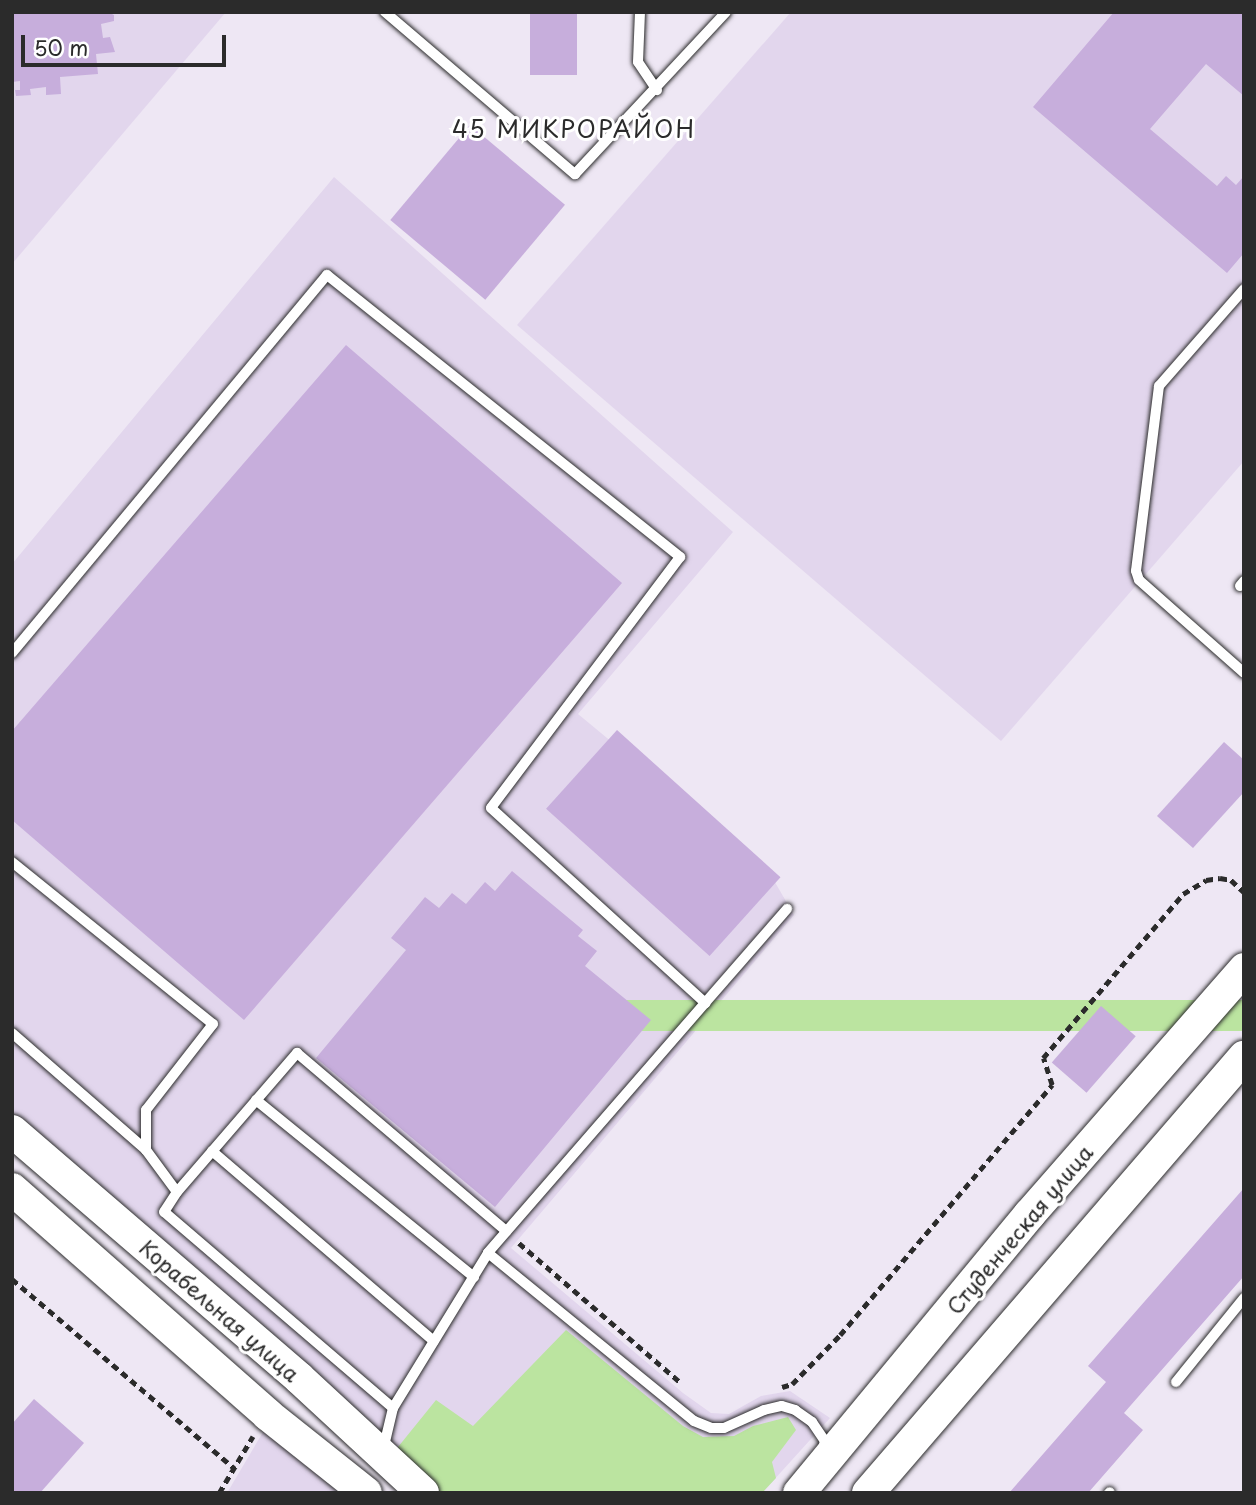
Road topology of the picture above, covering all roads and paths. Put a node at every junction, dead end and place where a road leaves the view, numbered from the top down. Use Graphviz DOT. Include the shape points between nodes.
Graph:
graph roads {
  1 [pos="385,12"];
  2 [pos="640,12"];
  3 [pos="726,12"];
  4 [pos="657,90"];
  5 [pos="1244,289"];
  6 [pos="12,653"];
  7 [pos="1244,673"];
  8 [pos="12,862"];
  9 [pos="1244,892"];
  10 [pos="787,909"];
  11 [pos="1244,969"];
  12 [pos="705,1003"];
  13 [pos="12,1033"];
  14 [pos="1240,1068"];
  15 [pos="256,1100"];
  16 [pos="12,1131"];
  17 [pos="146,1150"];
  18 [pos="212,1151"];
  19 [pos="12,1189"];
  20 [pos="177,1192"];
  21 [pos="506,1231"];
  22 [pos="488,1253"];
  23 [pos="474,1277"];
  24 [pos="12,1279"];
  25 [pos="1244,1298"];
  26 [pos="434,1341"];
  27 [pos="1176,1382"];
  28 [pos="685,1386"];
  29 [pos="772,1387"];
  30 [pos="393,1408"];
  31 [pos="260,1426"];
  32 [pos="385,1460"];
  33 [pos="234,1468"];
  34 [pos="802,1490"];
  35 [pos="219,1493"];
  36 [pos="366,1493"];
  37 [pos="423,1493"];
  38 [pos="868,1493"];
  1 -- 4 [label="lane" via="575,174"];
  2 -- 4 [label="lane" via="638,62"];
  3 -- 4 [label="lane"];
  5 -- 7 [label="lane" via="1159,386 1136,571 1139,580"];
  6 -- 12 [label="lane" via="327,275 680,557 491,808"];
  8 -- 17 [label="lane" via="213,1024 146,1110"];
  9 -- 29 [label="path" via="1231,880 1220,878 1206,880 1183,894 1043,1058 1052,1086 840,1335 792,1384"];
  10 -- 12 [label="lane"];
  11 -- 34 [label="main road, Студенческая улица" via="1029,1215"];
  12 -- 21 [label="lane"];
  13 -- 17 [label="lane"];
  14 -- 38 [label="main road"];
  15 -- 18 [label="lane"];
  15 -- 21 [label="lane" via="297,1053"];
  15 -- 23 [label="lane"];
  16 -- 32 [label="main road, Корабельная улица" via="299,1378"];
  17 -- 20 [label="lane"];
  18 -- 20 [label="lane"];
  18 -- 26 [label="lane"];
  19 -- 36 [label="main road" via="268,1415"];
  20 -- 30 [label="lane" via="164,1212"];
  21 -- 22 [label="lane"];
  21 -- 28 [label="path"];
  22 -- 23 [label="lane"];
  22 -- 34 [label="lane" via="694,1421 724,1428 782,1406 812,1422 825,1441"];
  23 -- 26 [label="lane"];
  24 -- 33 [label="path"];
  25 -- 27 [label="lane"];
  26 -- 30 [label="lane"];
  30 -- 32 [label="lane" via="383,1446"];
  31 -- 33 [label="path"];
  32 -- 37 [label="main road, Корабельная улица"];
  33 -- 35 [label="path"];
}
